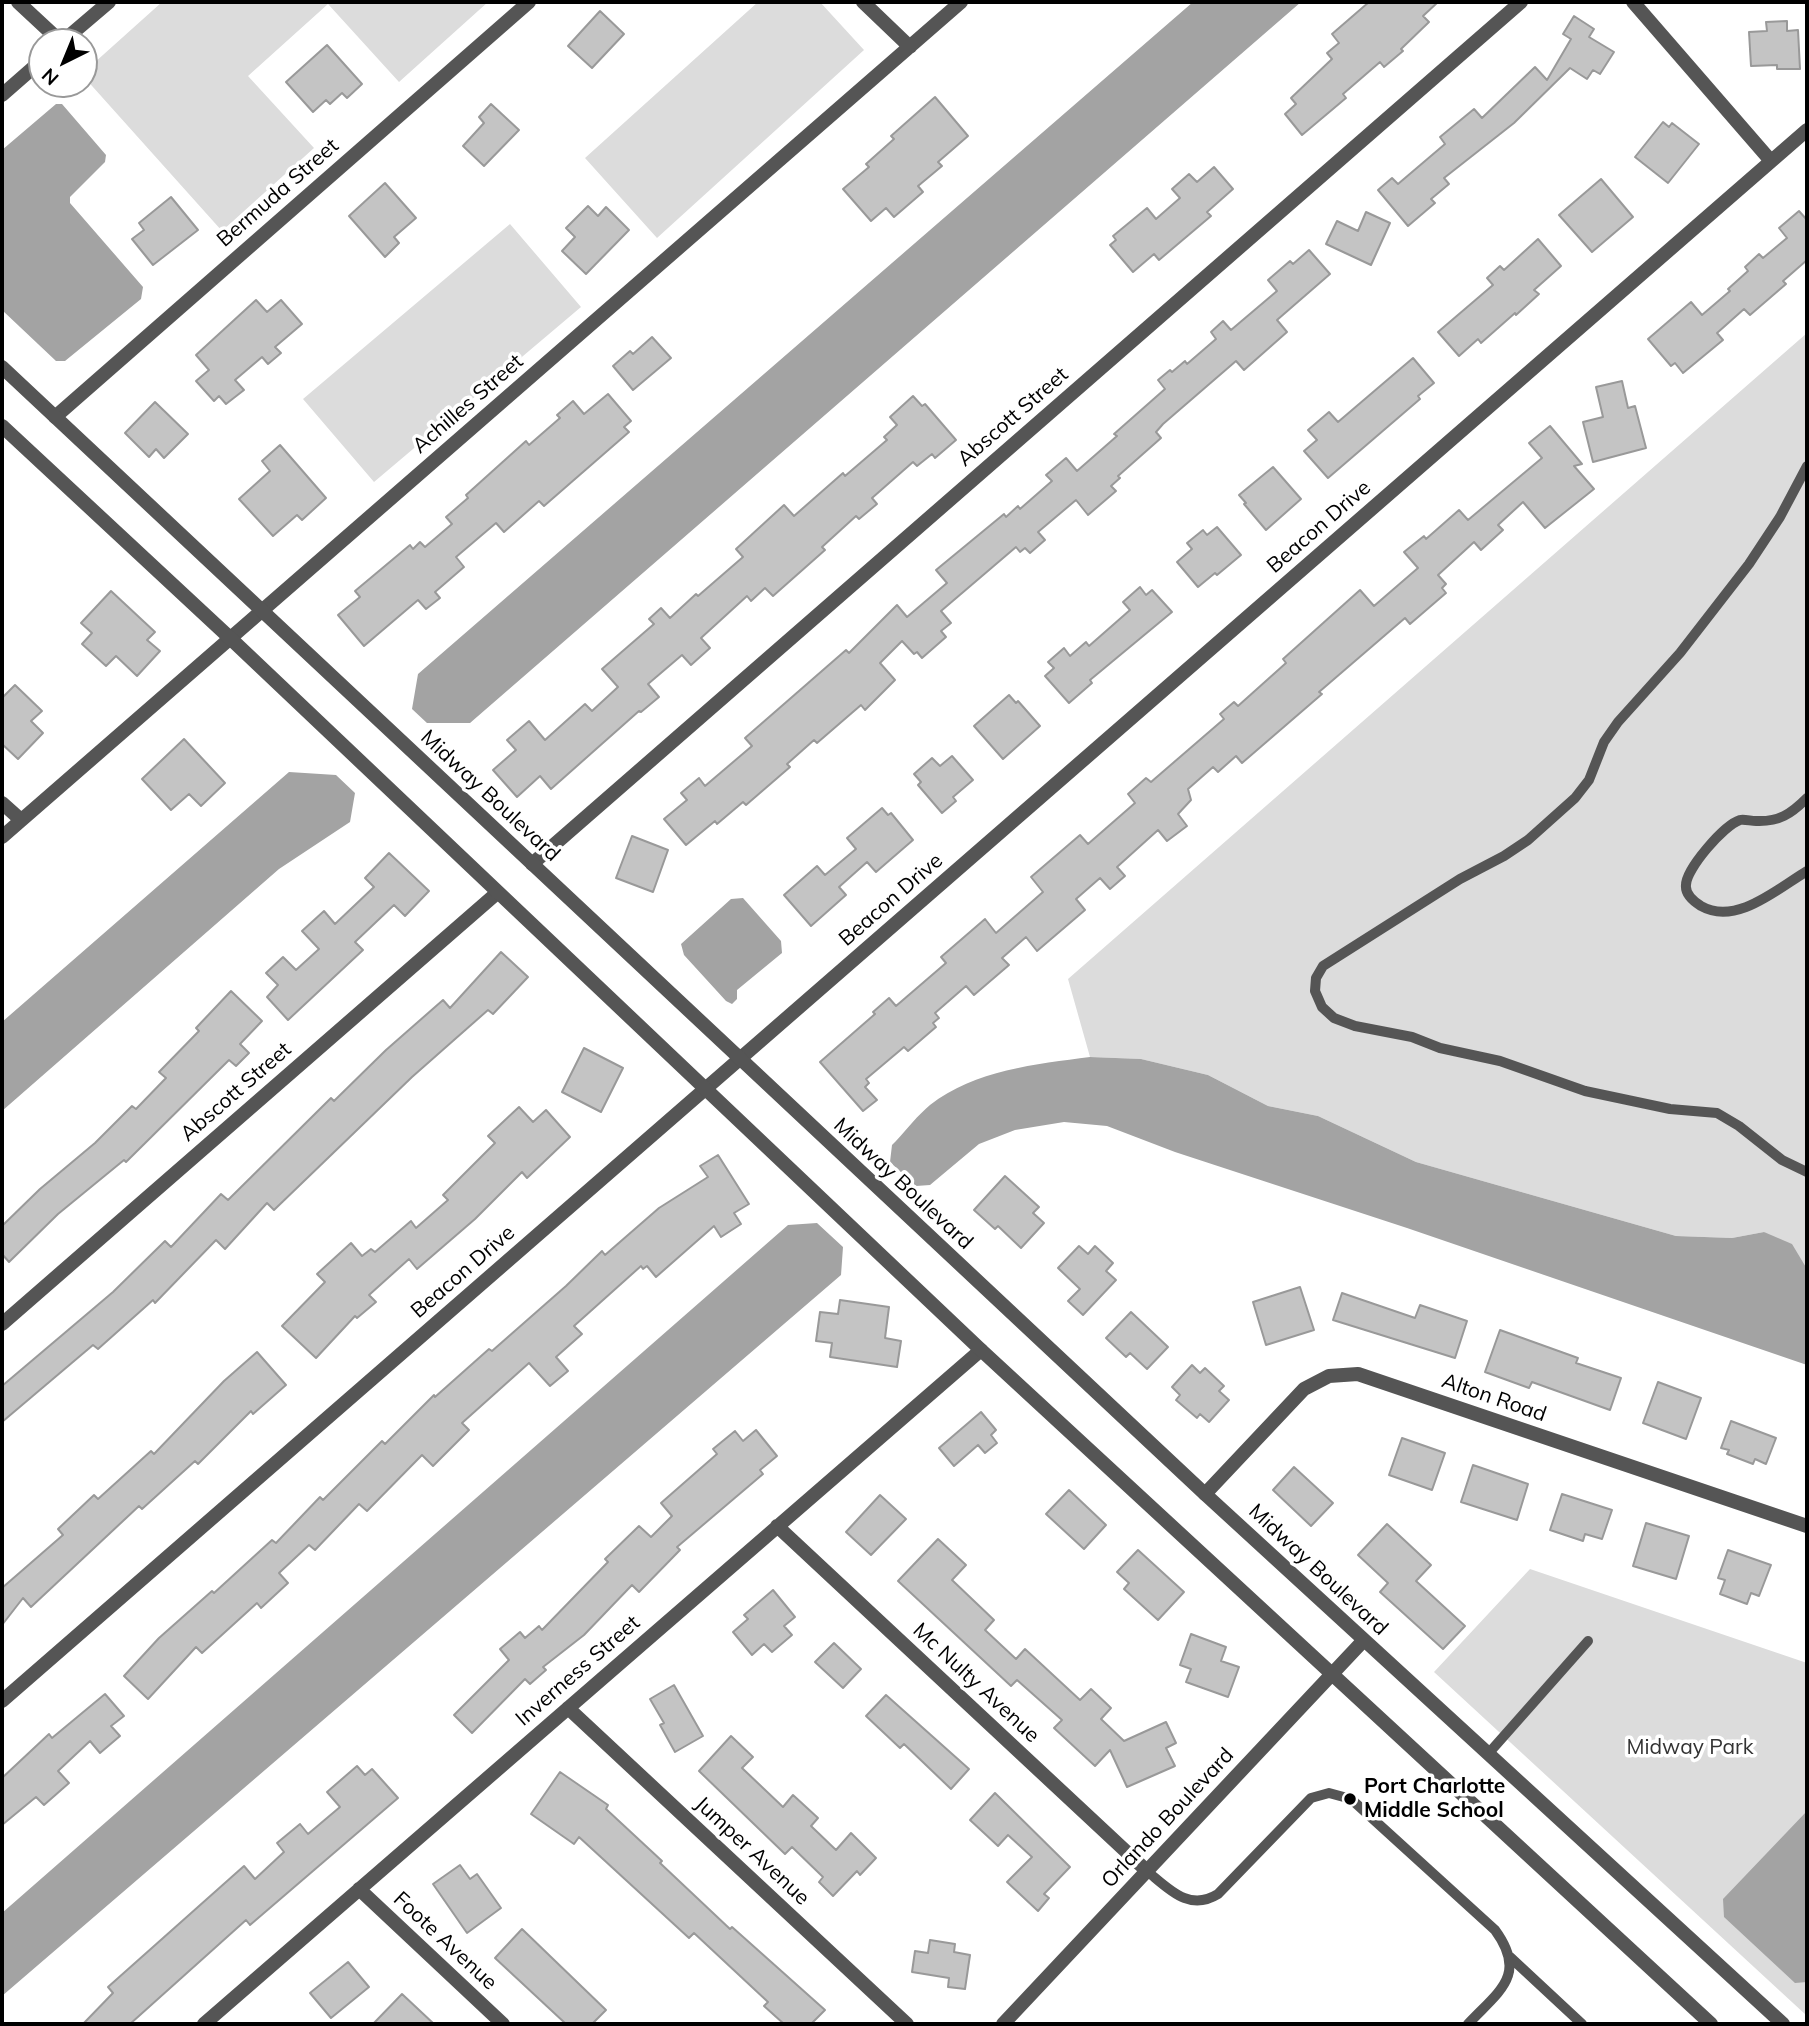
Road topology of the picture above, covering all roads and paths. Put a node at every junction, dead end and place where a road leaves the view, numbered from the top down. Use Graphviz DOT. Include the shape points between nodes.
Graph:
graph roads {
  1 [pos="18,2"];
  2 [pos="108,2"];
  3 [pos="529,2"];
  4 [pos="863,2"];
  5 [pos="961,2"];
  6 [pos="1521,2"];
  7 [pos="1633,2"];
  8 [pos="47,28"];
  9 [pos="78,28"];
  10 [pos="910,47"];
  11 [pos="28,72"];
  12 [pos="2,95"];
  13 [pos="1807,130"];
  14 [pos="1772,161"];
  15 [pos="2,367"];
  16 [pos="55,417"];
  17 [pos="2,426"];
  18 [pos="1807,466"];
  19 [pos="262,611"];
  20 [pos="230,638"];
  21 [pos="1807,798"];
  22 [pos="2,803"];
  23 [pos="21,820"];
  24 [pos="2,837"];
  25 [pos="532,864"];
  26 [pos="1807,871"];
  27 [pos="497,892"];
  28 [pos="739,1059"];
  29 [pos="705,1089"];
  30 [pos="1807,1172"];
  31 [pos="2,1324"];
  32 [pos="981,1350"];
  33 [pos="1205,1494"];
  34 [pos="1807,1525"];
  35 [pos="776,1526"];
  36 [pos="1364,1640"];
  37 [pos="1588,1641"];
  38 [pos="1332,1674"];
  39 [pos="2,1701"];
  40 [pos="568,1708"];
  41 [pos="1488,1754"];
  42 [pos="1147,1871"];
  43 [pos="359,1889"];
  44 [pos="1510,1957"];
  45 [pos="204,2024"];
  46 [pos="503,2024"];
  47 [pos="907,2024"];
  48 [pos="1003,2024"];
  49 [pos="1468,2024"];
  50 [pos="1582,2024"];
  51 [pos="1711,2024"];
  52 [pos="1783,2024"];
  1 -- 8 [label="street"];
  2 -- 9 [label="street"];
  3 -- 16 [label="street, Bermuda Street"];
  4 -- 10 [label="street"];
  5 -- 10 [label="street, Achilles Street"];
  6 -- 25 [label="street, Abscott Street"];
  7 -- 14 [label="street"];
  10 -- 19 [label="street, Achilles Street"];
  11 -- 12 [label="street"];
  13 -- 14 [label="street, Beacon Drive"];
  14 -- 28 [label="street, Beacon Drive"];
  15 -- 16 [label="street, Midway Boulevard"];
  16 -- 19 [label="street, Midway Boulevard"];
  17 -- 20 [label="street"];
  18 -- 30 [label="lane" via="1748,564 1604,742 1575,798 1512,851 1323,965 1315,991 1334,1018 1355,1026 1500,1061 1585,1091 1670,1109 1717,1113 1782,1160"];
  19 -- 20 [label="street, Achilles Street"];
  19 -- 25 [label="street, Midway Boulevard"];
  20 -- 23 [label="street, Achilles Street"];
  20 -- 27 [label="street"];
  21 -- 26 [label="lane" via="1778,820 1740,820 1721,833 1694,866 1685,882 1686,892 1710,911 1727,913 1746,908"];
  22 -- 23 [label="street"];
  23 -- 24 [label="street, Achilles Street"];
  25 -- 28 [label="street, Midway Boulevard"];
  27 -- 29 [label="street"];
  27 -- 31 [label="street, Abscott Street"];
  28 -- 29 [label="street, Beacon Drive"];
  28 -- 33 [label="street, Midway Boulevard"];
  29 -- 32 [label="street"];
  29 -- 39 [label="street, Beacon Drive"];
  32 -- 35 [label="street, Inverness Street"];
  32 -- 38 [label="street"];
  33 -- 34 [label="street, Alton Road" via="1304,1389 1329,1376 1358,1374"];
  33 -- 36 [label="street, Midway Boulevard"];
  35 -- 40 [label="street, Inverness Street"];
  35 -- 42 [label="street, Mc Nulty Avenue"];
  36 -- 38 [label="street, Orlando Boulevard"];
  36 -- 41 [label="street, Midway Boulevard"];
  37 -- 41 [label="lane"];
  38 -- 42 [label="street, Orlando Boulevard"];
  38 -- 51 [label="street"];
  40 -- 43 [label="street, Inverness Street"];
  40 -- 47 [label="street, Jumper Avenue"];
  41 -- 52 [label="street, Midway Boulevard"];
  42 -- 44 [label="lane" via="1182,1898 1209,1899 1303,1803 1316,1795 1338,1794 1359,1805 1494,1930"];
  42 -- 48 [label="street, Orlando Boulevard"];
  43 -- 45 [label="street, Inverness Street"];
  43 -- 46 [label="street, Foote Avenue"];
  44 -- 49 [label="lane" via="1504,1984"];
  44 -- 50 [label="lane"];
}
